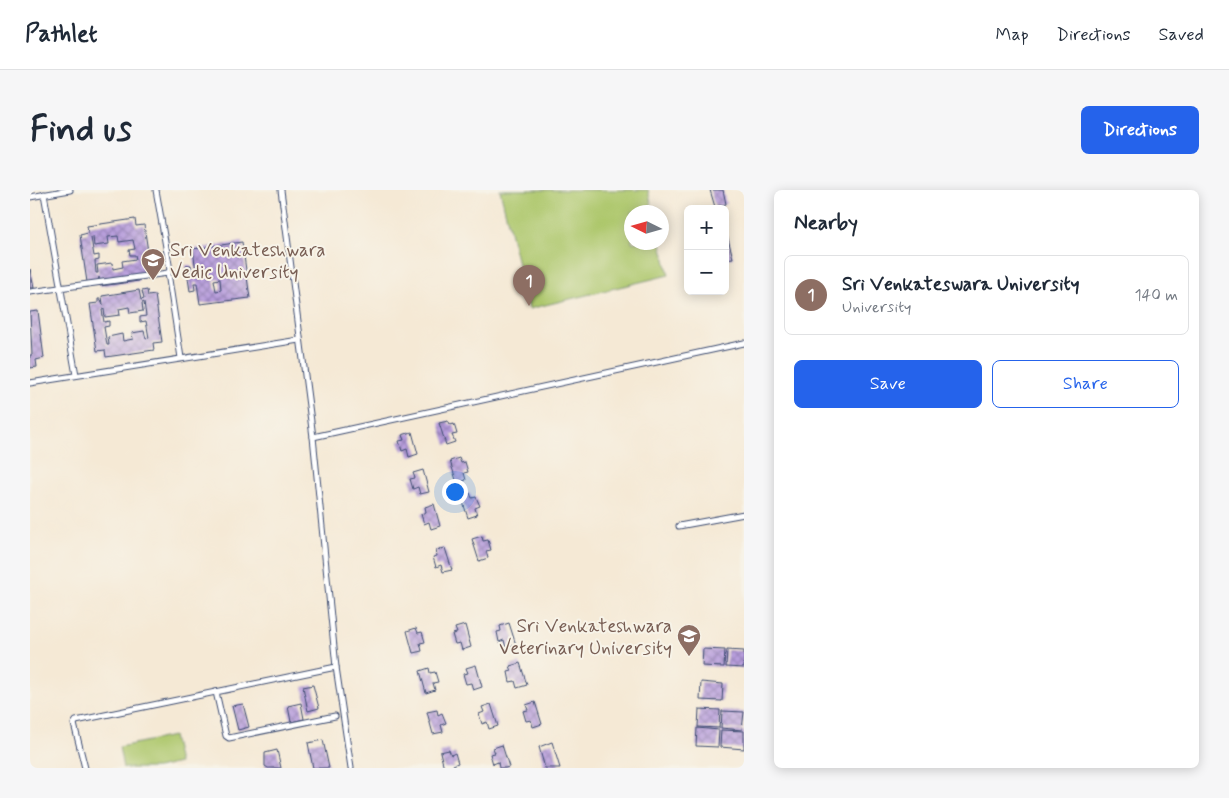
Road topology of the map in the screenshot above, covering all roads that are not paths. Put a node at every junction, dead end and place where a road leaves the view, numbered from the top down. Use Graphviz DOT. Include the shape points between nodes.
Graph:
graph roads {
  1 [pos="70,190"];
  2 [pos="156,190"];
  3 [pos="281,190"];
  4 [pos="44,194"];
  5 [pos="30,196"];
  6 [pos="168,273"];
  7 [pos="61,288"];
  8 [pos="30,292"];
  9 [pos="299,340"];
  10 [pos="744,343"];
  11 [pos="181,358"];
  12 [pos="76,376"];
  13 [pos="30,383"];
  14 [pos="313,437"];
  15 [pos="744,514"];
  16 [pos="679,526"];
  17 [pos="336,666"];
  18 [pos="216,692"];
  19 [pos="335,716"];
  20 [pos="85,768"];
  21 [pos="351,768"];
  1 -- 4 [label="lane"];
  2 -- 6 [label="lane"];
  3 -- 9 [label="lane"];
  4 -- 5 [label="lane"];
  4 -- 7 [label="lane"];
  6 -- 7 [label="lane"];
  6 -- 11 [label="lane"];
  7 -- 8 [label="lane"];
  7 -- 12 [label="lane"];
  9 -- 11 [label="lane"];
  9 -- 14 [label="lane"];
  10 -- 14 [label="lane"];
  11 -- 12 [label="lane"];
  12 -- 13 [label="lane"];
  14 -- 17 [label="lane"];
  15 -- 16 [label="lane"];
  17 -- 18 [label="lane"];
  17 -- 21 [label="lane"];
  18 -- 19 [label="lane" via="229,738"];
  18 -- 20 [label="lane" via="76,721 74,724"];
}
